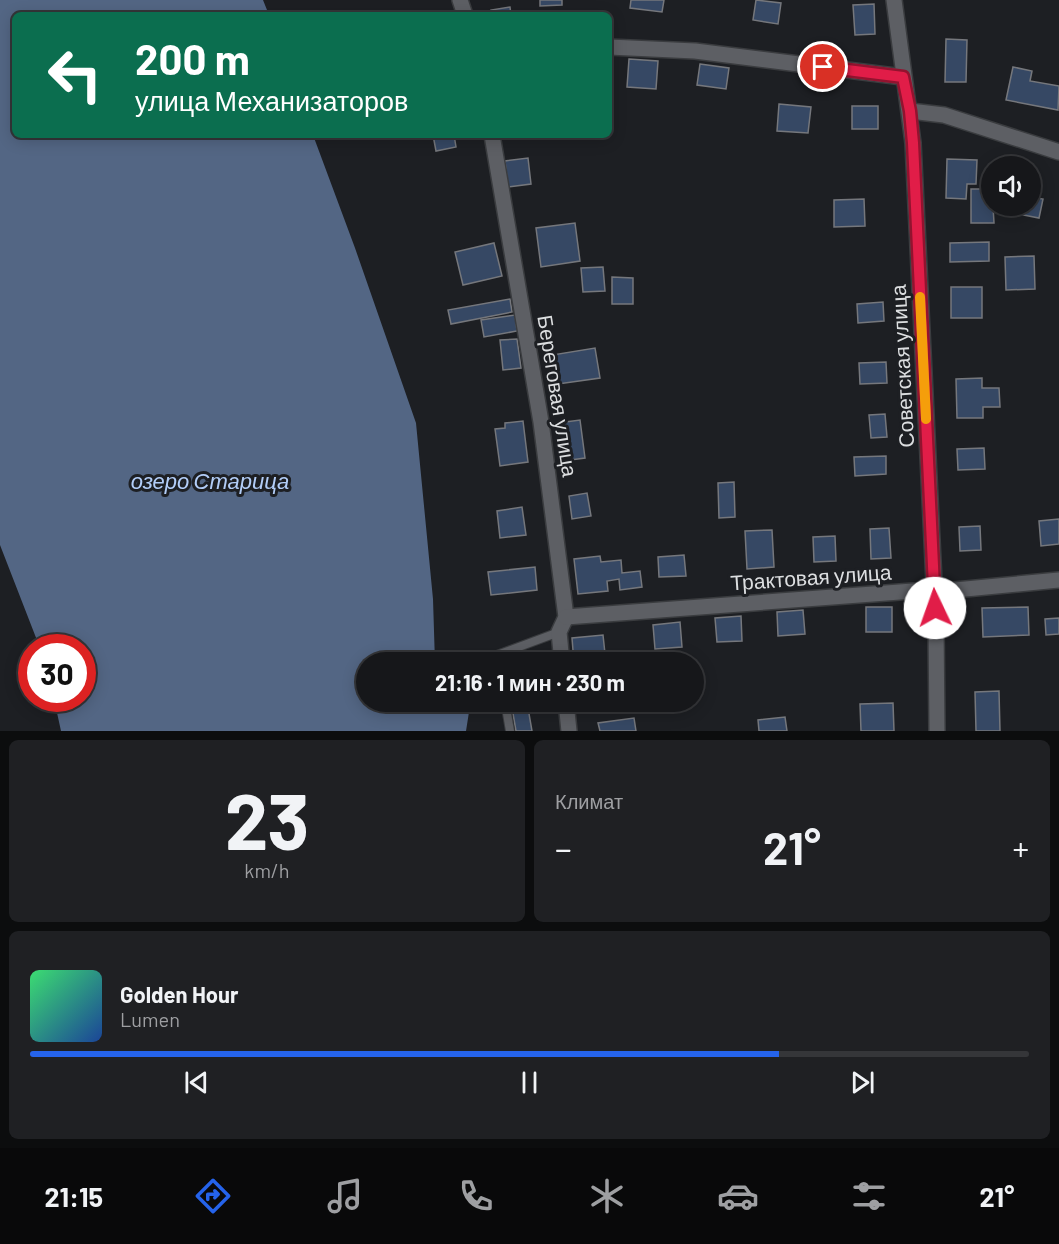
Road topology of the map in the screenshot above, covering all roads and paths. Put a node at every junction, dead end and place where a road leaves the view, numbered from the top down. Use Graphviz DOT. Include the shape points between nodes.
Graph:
graph roads {
  1 [pos="894,0"];
  2 [pos="612,47"];
  3 [pos="903,77"];
  4 [pos="910,111"];
  5 [pos="493,138"];
  6 [pos="1059,152"];
  7 [pos="1059,580"];
  8 [pos="934,592"];
  9 [pos="566,617"];
  10 [pos="559,632"];
  11 [pos="505,652"];
  12 [pos="561,652"];
  13 [pos="507,712"];
  14 [pos="567,712"];
  15 [pos="510,731"];
  16 [pos="568,731"];
  17 [pos="937,731"];
  1 -- 3 [label="street, Советская улица"];
  2 -- 3 [label="street" via="695,51"];
  3 -- 4 [label="street, Советская улица"];
  4 -- 6 [label="street" via="944,115"];
  4 -- 8 [label="street, Советская улица"];
  5 -- 9 [label="street, Береговая улица" via="542,422"];
  7 -- 8 [label="street, Трактовая улица"];
  8 -- 9 [label="street, Трактовая улица"];
  8 -- 17 [label="street, Советская улица"];
  9 -- 10 [label="street"];
  10 -- 11 [label="lane"];
  10 -- 12 [label="street"];
  13 -- 15 [label="lane"];
  14 -- 16 [label="street"];
}
